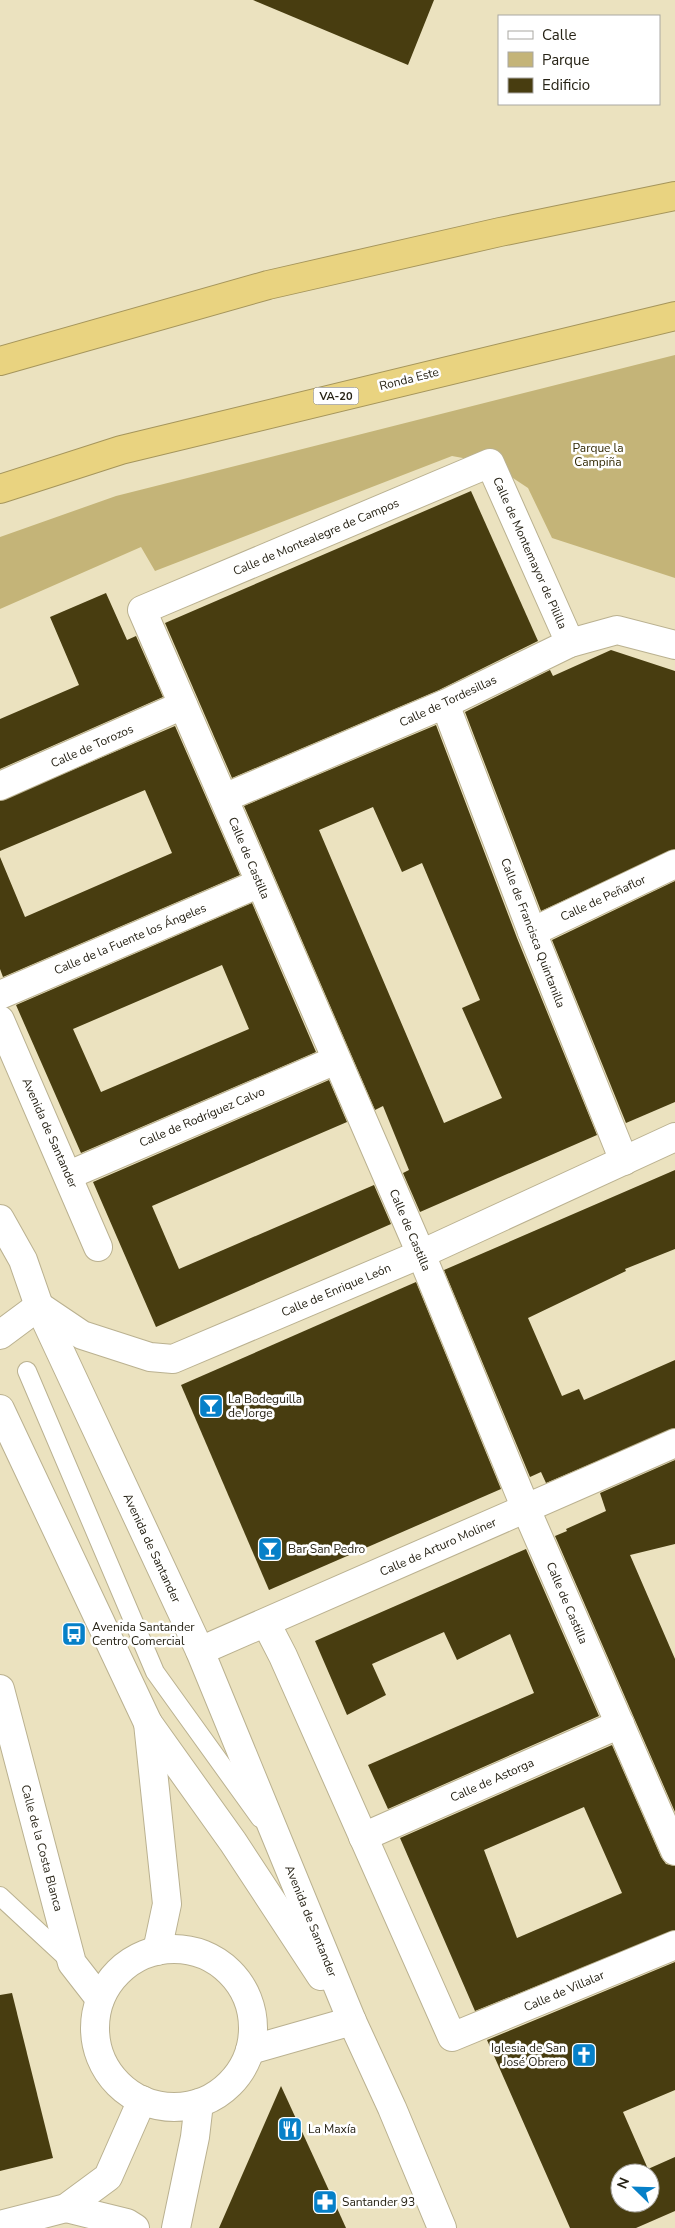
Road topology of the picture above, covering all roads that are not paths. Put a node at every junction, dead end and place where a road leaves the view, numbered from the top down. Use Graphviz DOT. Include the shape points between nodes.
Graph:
graph roads {
  1 [pos="675,196"];
  2 [pos="675,316"];
  3 [pos="0,361"];
  4 [pos="490,463"];
  5 [pos="0,490"];
  6 [pos="142,610"];
  7 [pos="570,643"];
  8 [pos="675,645"];
  9 [pos="445,704"];
  10 [pos="183,705"];
  11 [pos="0,786"];
  12 [pos="224,798"];
  13 [pos="675,864"];
  14 [pos="260,883"];
  15 [pos="532,932"];
  16 [pos="0,995"];
  17 [pos="0,1020"];
  18 [pos="336,1060"];
  19 [pos="675,1137"];
  20 [pos="624,1161"];
  21 [pos="69,1175"];
  22 [pos="0,1220"];
  23 [pos="98,1247"];
  24 [pos="421,1254"];
  25 [pos="39,1306"];
  26 [pos="0,1335"];
  27 [pos="27,1371"];
  28 [pos="0,1408"];
  29 [pos="675,1444"];
  30 [pos="526,1508"];
  31 [pos="266,1623"];
  32 [pos="200,1651"];
  33 [pos="0,1689"];
  34 [pos="148,1723"];
  35 [pos="620,1724"];
  36 [pos="364,1837"];
  37 [pos="282,1849"];
  38 [pos="675,1851"];
  39 [pos="0,1896"];
  40 [pos="675,1944"];
  41 [pos="157,1951"];
  42 [pos="72,1963"];
  43 [pos="100,1999"];
  44 [pos="352,2021"];
  45 [pos="250,2050"];
  46 [pos="142,2100"];
  47 [pos="199,2103"];
  48 [pos="66,2208"];
  49 [pos="0,2225"];
  50 [pos="135,2228"];
  51 [pos="176,2228"];
  52 [pos="442,2228"];
  1 -- 3 [label="highway" via="268,285"];
  2 -- 5 [label="highway, Ronda Este / VA-20" via="131,448"];
  4 -- 6 [label="street, Calle de Montealegre de Campos"];
  4 -- 7 [label="street, Calle de Montemayor de Pililla"];
  6 -- 10 [label="street, Calle de Castilla"];
  7 -- 8 [label="street, Calle de Tordesillas" via="617,630"];
  7 -- 9 [label="street, Calle de Tordesillas"];
  9 -- 12 [label="street, Calle de Tordesillas"];
  9 -- 15 [label="street, Calle de Francisca Quintanilla"];
  10 -- 11 [label="street, Calle de Torozos"];
  10 -- 12 [label="street, Calle de Castilla"];
  12 -- 14 [label="street, Calle de Castilla"];
  13 -- 15 [label="street, Calle de Peñaflor"];
  14 -- 16 [label="street, Calle de la Fuente los Ángeles"];
  14 -- 18 [label="street, Calle de Castilla"];
  15 -- 20 [label="street, Calle de Francisca Quintanilla"];
  17 -- 21 [label="street, Avenida de Santander"];
  18 -- 21 [label="street, Calle de Rodríguez Calvo"];
  18 -- 24 [label="street, Calle de Castilla"];
  19 -- 20 [label="street, Calle de Enrique León"];
  20 -- 24 [label="street, Calle de Enrique León"];
  21 -- 23 [label="street, Avenida de Santander"];
  22 -- 25 [label="street, Avenida de Santander" via="23,1260"];
  24 -- 25 [label="street, Calle de Enrique León" via="173,1359 150,1357 82,1335"];
  24 -- 30 [label="street, Calle de Castilla"];
  25 -- 26 [label="street"];
  25 -- 32 [label="street, Avenida de Santander"];
  27 -- 37 [label="lane" via="155,1672"];
  28 -- 34 [label="street, Avenida de Santander"];
  29 -- 30 [label="street, Calle de Arturo Moliner"];
  30 -- 31 [label="street, Calle de Arturo Moliner"];
  30 -- 35 [label="street, Calle de Castilla"];
  31 -- 32 [label="street, Calle de Arturo Moliner"];
  31 -- 36 [label="street"];
  32 -- 37 [label="street, Avenida de Santander"];
  33 -- 42 [label="street, Calle de la Costa Blanca"];
  34 -- 41 [label="street, Avenida de Santander" via="167,1904"];
  34 -- 44 [label="street, Avenida de Santander" via="233,1842"];
  35 -- 36 [label="street, Calle de Astorga"];
  35 -- 38 [label="street, Calle de Castilla"];
  36 -- 40 [label="street, Calle de Villalar" via="452,2037"];
  37 -- 44 [label="street, Avenida de Santander"];
  39 -- 42 [label="lane"];
  41 -- 43 [label="street" via="128,1964 114,1976"];
  41 -- 45 [label="street" via="174,1948 203,1954 231,1973 250,2006 253,2028"];
  42 -- 43 [label="street, Calle de la Costa Blanca"];
  43 -- 46 [label="street" via="95,2017 96,2045 101,2060 124,2090"];
  44 -- 45 [label="street"];
  44 -- 52 [label="street, Avenida de Santander"];
  45 -- 47 [label="street" via="232,2082"];
  46 -- 47 [label="street" via="170,2107"];
  46 -- 48 [label="street" via="108,2177"];
  47 -- 51 [label="street"];
  48 -- 49 [label="street"];
  48 -- 50 [label="street" via="127,2223"];
}
